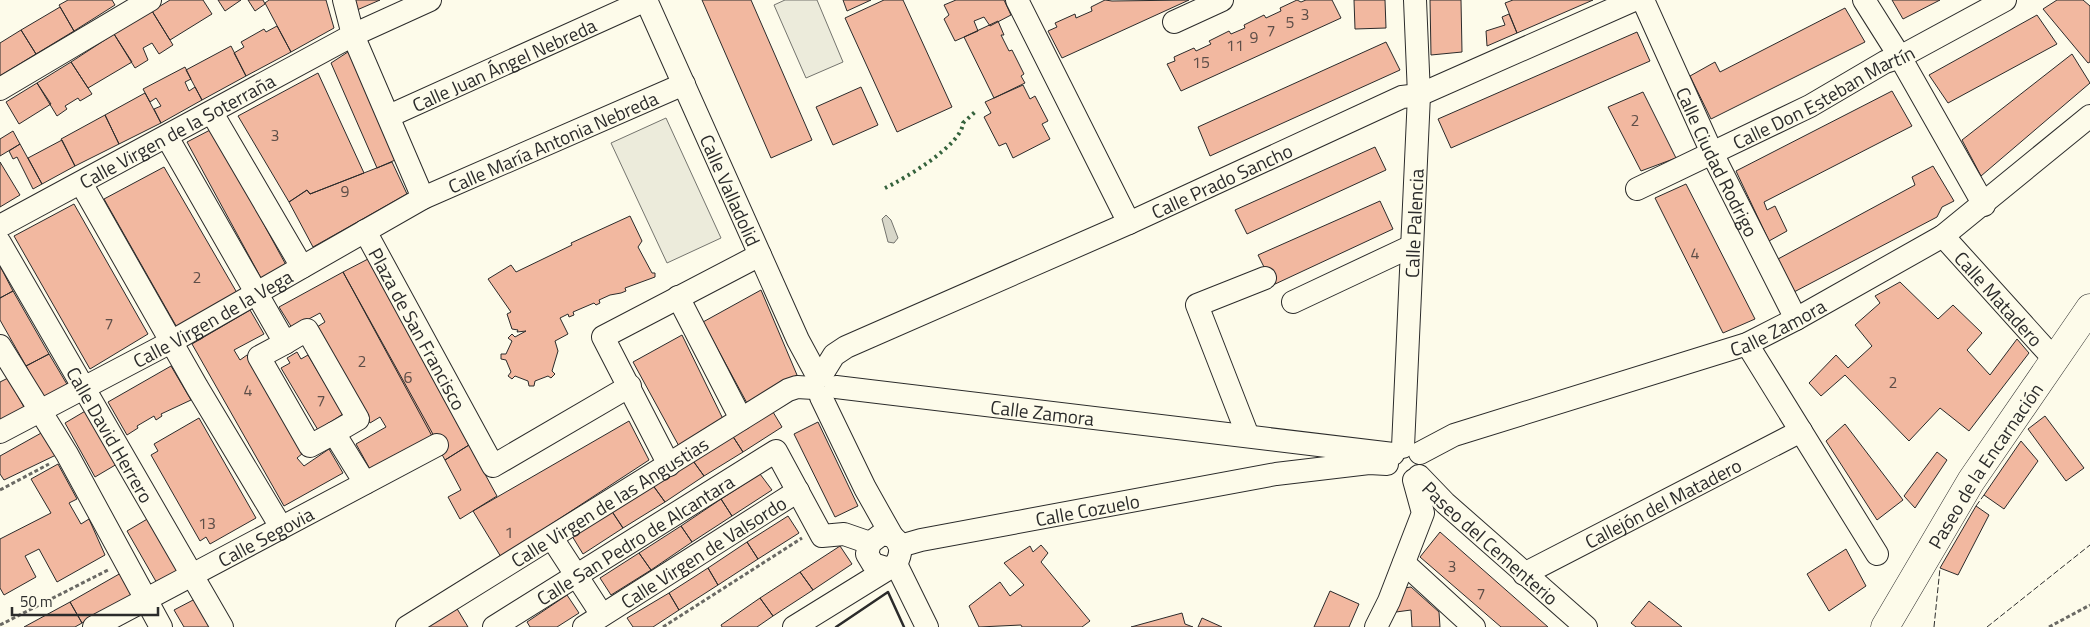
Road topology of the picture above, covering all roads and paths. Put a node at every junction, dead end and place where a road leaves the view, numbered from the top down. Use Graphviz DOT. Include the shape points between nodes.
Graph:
graph roads {
  1 [pos="150,0"];
  2 [pos="344,0"];
  3 [pos="430,0"];
  4 [pos="646,0"];
  5 [pos="1222,0"];
  6 [pos="1415,0"];
  7 [pos="1634,0"];
  8 [pos="1643,0"];
  9 [pos="1864,0"];
  10 [pos="2005,0"];
  11 [pos="1020,1"];
  12 [pos="1174,22"];
  13 [pos="353,35"];
  14 [pos="1900,57"];
  15 [pos="684,84"];
  16 [pos="0,89"];
  17 [pos="1419,95"];
  18 [pos="212,113"];
  19 [pos="389,116"];
  20 [pos="2090,116"];
  21 [pos="167,137"];
  22 [pos="1712,153"];
  23 [pos="81,183"];
  24 [pos="1637,189"];
  25 [pos="423,198"];
  26 [pos="1984,205"];
  27 [pos="1129,223"];
  28 [pos="0,226"];
  29 [pos="365,231"];
  30 [pos="1944,236"];
  31 [pos="0,243"];
  32 [pos="1412,246"];
  33 [pos="760,254"];
  34 [pos="302,267"];
  35 [pos="1265,278"];
  36 [pos="256,294"];
  37 [pos="678,298"];
  38 [pos="1293,302"];
  39 [pos="2090,308"];
  40 [pos="1796,319"];
  41 [pos="171,342"];
  42 [pos="285,343"];
  43 [pos="1747,344"];
  44 [pos="2,356"];
  45 [pos="2055,360"];
  46 [pos="630,386"];
  47 [pos="823,387"];
  48 [pos="84,388"];
  49 [pos="41,410"];
  50 [pos="741,419"];
  51 [pos="1801,431"];
  52 [pos="0,432"];
  53 [pos="334,433"];
  54 [pos="1248,436"];
  55 [pos="1279,439"];
  56 [pos="437,445"];
  57 [pos="67,454"];
  58 [pos="1402,454"];
  59 [pos="669,464"];
  60 [pos="1276,474"];
  61 [pos="1417,478"];
  62 [pos="365,484"];
  63 [pos="0,490"];
  64 [pos="798,491"];
  65 [pos="281,527"];
  66 [pos="818,528"];
  67 [pos="552,538"];
  68 [pos="884,551"];
  69 [pos="1877,554"];
  70 [pos="126,561"];
  71 [pos="1404,563"];
  72 [pos="192,574"];
  73 [pos="1524,574"];
  74 [pos="576,575"];
  75 [pos="146,598"];
  76 [pos="2090,604"];
  77 [pos="593,621"];
  78 [pos="1466,623"];
  79 [pos="0,625"];
  80 [pos="94,627"];
  81 [pos="161,627"];
  82 [pos="222,627"];
  83 [pos="408,627"];
  84 [pos="494,627"];
  85 [pos="663,627"];
  86 [pos="794,627"];
  87 [pos="927,627"];
  88 [pos="1376,627"];
  89 [pos="1586,627"];
  90 [pos="1885,627"];
  91 [pos="2049,627"];
  1 -- 16 [label="street"];
  2 -- 13 [label="street, Calle Juan Ángel Nebreda"];
  3 -- 13 [label="street, Calle Virgen de la Soterraña"];
  4 -- 15 [label="street, Calle Valladolid"];
  4 -- 19 [label="street, Calle Juan Ángel Nebreda"];
  5 -- 12 [label="street"];
  6 -- 17 [label="street, Calle Palencia"];
  7 -- 17 [label="street, Calle Prado Sancho"];
  8 -- 22 [label="street, Calle Ciudad Rodrigo"];
  9 -- 14 [label="street"];
  10 -- 14 [label="street, Calle Don Esteban Martín"];
  11 -- 27 [label="street"];
  13 -- 18 [label="street, Calle Virgen de la Soterraña"];
  13 -- 19 [label="street, Calle Juan Ángel Nebreda"];
  14 -- 22 [label="street, Calle Don Esteban Martín" via="1810,106"];
  14 -- 26 [label="street"];
  15 -- 25 [label="street, Calle María Antonia Nebreda"];
  15 -- 33 [label="street, Calle Valladolid"];
  17 -- 27 [label="street, Calle Prado Sancho" via="1402,97"];
  17 -- 32 [label="street, Calle Palencia"];
  18 -- 21 [label="street, Calle Virgen de la Soterraña"];
  18 -- 34 [label="street"];
  19 -- 25 [label="street, Calle Juan Ángel Nebreda"];
  20 -- 26 [label="street, Calle Zamora"];
  21 -- 23 [label="street, Calle Virgen de la Soterraña"];
  21 -- 36 [label="street"];
  22 -- 24 [label="street, Calle Don Esteban Martín"];
  22 -- 40 [label="street, Calle Ciudad Rodrigo"];
  23 -- 28 [label="street, Calle Virgen de la Soterraña"];
  23 -- 41 [label="street"];
  25 -- 29 [label="street, Calle Virgen de la Vega"];
  26 -- 30 [label="street, Calle Zamora"];
  27 -- 47 [label="street, Calle Prado Sancho" via="846,346 834,355"];
  29 -- 34 [label="street, Calle Virgen de la Vega"];
  29 -- 46 [label="street, Plaza de San Francisco" via="466,428 493,466"];
  30 -- 40 [label="street, Calle Zamora"];
  30 -- 45 [label="street, Calle Matadero"];
  31 -- 48 [label="street, Calle David Herrero"];
  32 -- 38 [label="street"];
  32 -- 58 [label="street, Calle Palencia"];
  33 -- 37 [label="street"];
  33 -- 47 [label="street, Calle Valladolid"];
  34 -- 36 [label="street, Calle Virgen de la Vega"];
  35 -- 54 [label="street" via="1197,306"];
  36 -- 41 [label="street, Calle Virgen de la Vega"];
  36 -- 42 [label="street"];
  37 -- 46 [label="street" via="603,337"];
  37 -- 50 [label="street"];
  39 -- 45 [label="main road, Paseo de la Encarnación"];
  40 -- 43 [label="street, Calle Zamora"];
  41 -- 48 [label="street, Calle Virgen de la Vega"];
  41 -- 65 [label="street"];
  42 -- 53 [label="street" via="307,330 358,419"];
  42 -- 53 [label="street" via="259,358 310,446"];
  43 -- 51 [label="street"];
  43 -- 58 [label="street, Calle Zamora"];
  44 -- 49 [label="street"];
  45 -- 90 [label="main road, Paseo de la Encarnación" via="1971,481"];
  46 -- 59 [label="street"];
  47 -- 50 [label="street, Calle Virgen de las Angustias" via="788,390"];
  47 -- 54 [label="street, Calle Zamora"];
  47 -- 68 [label="street, Calle Valladolid" via="834,422 865,488"];
  48 -- 49 [label="street, Calle Virgen de la Vega"];
  48 -- 72 [label="street, Calle David Herrero"];
  49 -- 52 [label="street, Calle Virgen de la Vega"];
  49 -- 57 [label="street"];
  50 -- 59 [label="street, Calle Virgen de las Angustias"];
  51 -- 69 [label="street"];
  51 -- 73 [label="street, Callejón del Matadero"];
  53 -- 62 [label="street"];
  54 -- 55 [label="street, Calle Zamora"];
  55 -- 58 [label="street, Calle Zamora"];
  55 -- 60 [label="street"];
  56 -- 62 [label="street, Calle Segovia"];
  57 -- 63 [label="path"];
  57 -- 70 [label="street"];
  58 -- 60 [label="street, Calle Cozuelo" via="1369,463"];
  58 -- 61 [label="street, Calle Palencia" via="1425,465"];
  58 -- 61 [label="street" via="1394,474 1403,481"];
  59 -- 67 [label="street, Calle Virgen de las Angustias"];
  60 -- 68 [label="street, Calle Cozuelo" via="921,540"];
  61 -- 71 [label="street, Calle Palencia" via="1423,512"];
  61 -- 73 [label="street, Paseo del Cementerio"];
  62 -- 65 [label="street, Calle Segovia"];
  64 -- 66 [label="street"];
  64 -- 74 [label="street, Calle San Pedro de Alcantara" via="776,451"];
  64 -- 77 [label="street, Calle Virgen de Valsordo"];
  65 -- 72 [label="street, Calle Segovia"];
  66 -- 68 [label="street" via="822,536 844,534"];
  66 -- 85 [label="path"];
  67 -- 74 [label="street"];
  67 -- 83 [label="street, Calle Virgen de las Angustias"];
  68 -- 86 [label="street, Calle Cozuelo" via="849,591"];
  68 -- 87 [label="street, Calle Valladolid"];
  70 -- 75 [label="street"];
  70 -- 79 [label="path"];
  71 -- 78 [label="street"];
  71 -- 88 [label="street, Calle Palencia"];
  72 -- 75 [label="street, Calle Segovia"];
  72 -- 82 [label="street, Calle David Herrero"];
  73 -- 89 [label="street, Paseo del Cementerio"];
  74 -- 77 [label="street"];
  74 -- 84 [label="street, Calle San Pedro de Alcantara"];
  75 -- 80 [label="street, Calle Segovia"];
  75 -- 81 [label="street"];
  76 -- 91 [label="path"];
}
